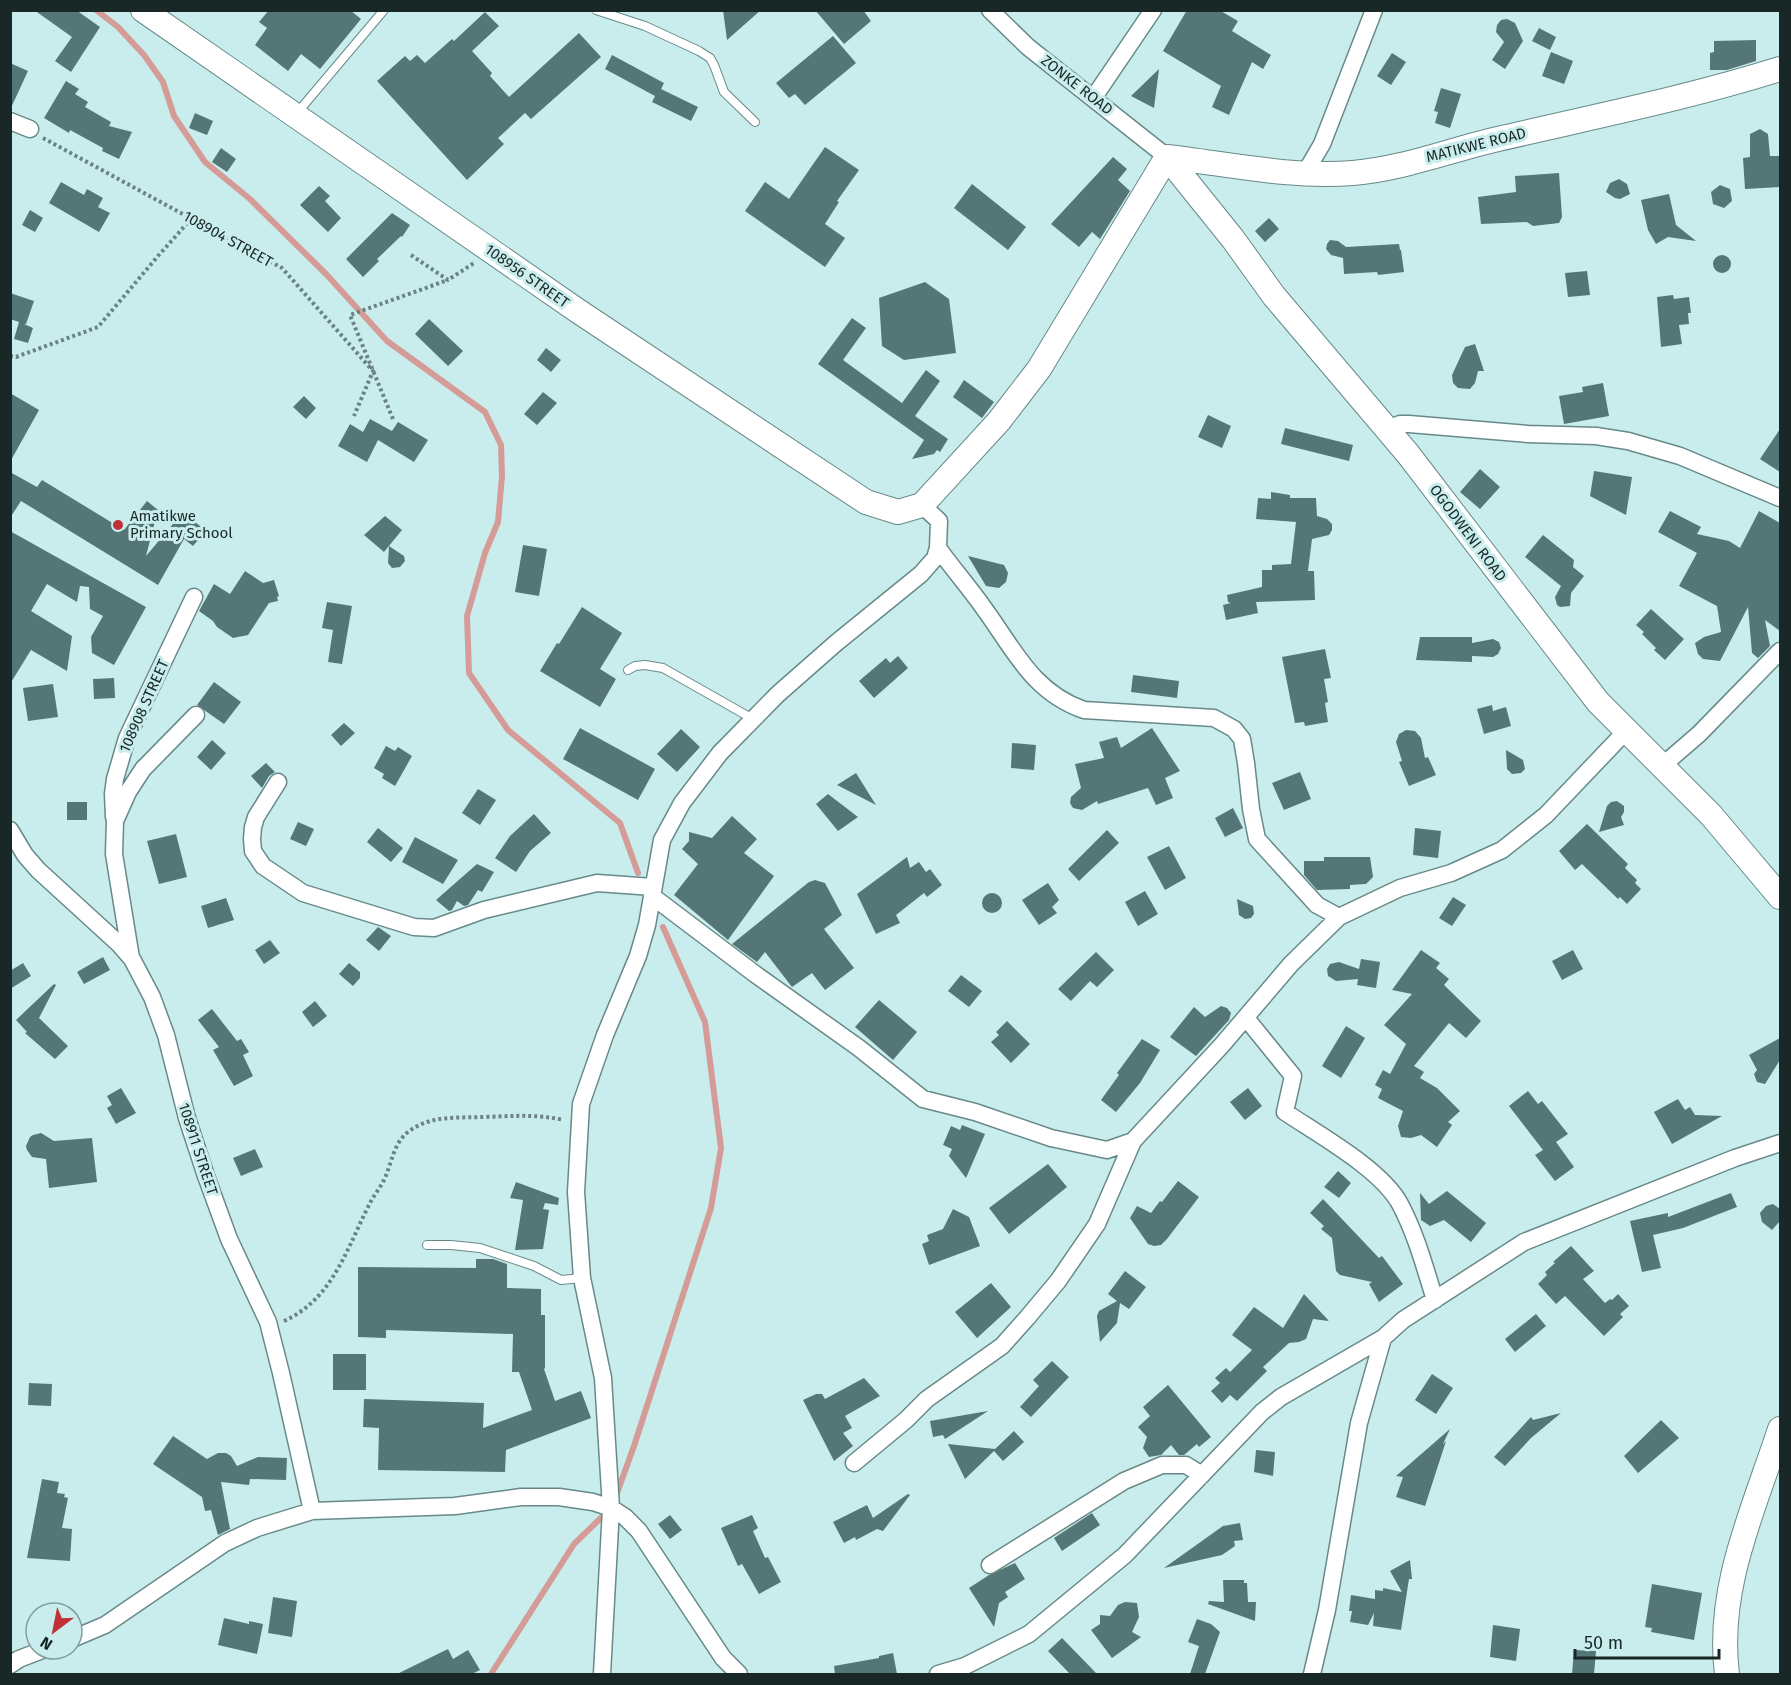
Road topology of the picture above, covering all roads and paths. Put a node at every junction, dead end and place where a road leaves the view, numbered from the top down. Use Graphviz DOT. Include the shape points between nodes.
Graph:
graph roads {
  1 [pos="143,10"];
  2 [pos="384,10"];
  3 [pos="596,10"];
  4 [pos="990,10"];
  5 [pos="1153,10"];
  6 [pos="1374,10"];
  7 [pos="1780,69"];
  8 [pos="1094,97"];
  9 [pos="295,115"];
  10 [pos="10,121"];
  11 [pos="755,122"];
  12 [pos="30,129"];
  13 [pos="1167,157"];
  14 [pos="1305,173"];
  15 [pos="191,219"];
  16 [pos="492,251"];
  17 [pos="411,255"];
  18 [pos="448,280"];
  19 [pos="10,356"];
  20 [pos="373,371"];
  21 [pos="354,416"];
  22 [pos="393,419"];
  23 [pos="1387,429"];
  24 [pos="1780,498"];
  25 [pos="922,504"];
  26 [pos="938,548"];
  27 [pos="194,597"];
  28 [pos="1780,651"];
  29 [pos="628,670"];
  30 [pos="196,715"];
  31 [pos="753,719"];
  32 [pos="1627,730"];
  33 [pos="1662,766"];
  34 [pos="278,782"];
  35 [pos="115,820"];
  36 [pos="10,830"];
  37 [pos="653,892"];
  38 [pos="1780,897"];
  39 [pos="1340,918"];
  40 [pos="132,959"];
  41 [pos="1246,1018"];
  42 [pos="580,1123"];
  43 [pos="1133,1141"];
  44 [pos="1780,1143"];
  45 [pos="427,1245"];
  46 [pos="582,1278"];
  47 [pos="1435,1299"];
  48 [pos="269,1327"];
  49 [pos="1383,1338"];
  50 [pos="1780,1429"];
  51 [pos="854,1463"];
  52 [pos="1202,1475"];
  53 [pos="611,1508"];
  54 [pos="312,1511"];
  55 [pos="990,1565"];
  56 [pos="84,1634"];
  57 [pos="24,1657"];
  58 [pos="10,1665"];
  59 [pos="602,1674"];
  60 [pos="739,1674"];
  61 [pos="938,1674"];
  62 [pos="1312,1674"];
  63 [pos="1727,1674"];
  1 -- 9 [label="street, 108956 STREET"];
  2 -- 9 [label="lane"];
  3 -- 11 [label="lane" via="645,26 710,58 724,92"];
  4 -- 8 [label="street, ZONKE ROAD" via="1028,47"];
  5 -- 8 [label="street"];
  6 -- 14 [label="street" via="1322,144"];
  7 -- 14 [label="street, MATIKWE ROAD" via="1376,170"];
  8 -- 13 [label="street, ZONKE ROAD"];
  9 -- 16 [label="street, 108956 STREET"];
  10 -- 12 [label="street"];
  12 -- 15 [label="path, 108904 STREET"];
  13 -- 14 [label="street, MATIKWE ROAD"];
  13 -- 23 [label="street, OGODWENI ROAD" via="1274,296"];
  13 -- 25 [label="street" via="1039,369 999,421"];
  15 -- 19 [label="path" via="98,327"];
  15 -- 20 [label="path, 108904 STREET" via="282,268"];
  16 -- 18 [label="path"];
  16 -- 25 [label="street, 108956 STREET" via="866,502 897,512"];
  17 -- 18 [label="path"];
  18 -- 20 [label="path" via="350,315"];
  20 -- 21 [label="path"];
  20 -- 22 [label="path"];
  23 -- 24 [label="street" via="1409,424 1617,439 1680,456"];
  23 -- 32 [label="street, OGODWENI ROAD" via="1598,702"];
  25 -- 26 [label="street" via="939,521"];
  26 -- 31 [label="street" via="921,574 836,643"];
  26 -- 39 [label="street" via="1022,662 1053,696 1084,710 1214,718 1234,729 1242,739 1257,839 1317,905"];
  27 -- 35 [label="street, 108908 STREET" via="127,738 115,779"];
  28 -- 33 [label="street"];
  29 -- 31 [label="lane" via="645,665 663,668"];
  30 -- 35 [label="street, 108908 STREET" via="143,769"];
  31 -- 37 [label="street" via="720,753 682,803 662,840"];
  32 -- 33 [label="street, OGODWENI ROAD"];
  32 -- 39 [label="street" via="1546,815 1502,850 1451,873 1400,888"];
  33 -- 38 [label="street, OGODWENI ROAD" via="1711,815"];
  34 -- 37 [label="street" via="256,817 252,832 253,851 263,866 303,893 414,927 434,928 484,910 597,884"];
  35 -- 40 [label="street, 108908 STREET" via="114,854"];
  36 -- 40 [label="street, 108911 STREET" via="38,870 100,924"];
  37 -- 42 [label="street" via="638,956 581,1104"];
  37 -- 43 [label="street" via="755,974 923,1099 1075,1144 1107,1149"];
  39 -- 41 [label="street" via="1291,964"];
  40 -- 48 [label="street, 108911 STREET" via="152,997 187,1118 229,1239"];
  41 -- 43 [label="street"];
  41 -- 47 [label="street" via="1293,1076 1285,1112 1374,1174 1399,1202"];
  42 -- 46 [label="street" via="576,1192"];
  42 -- 48 [label="path" via="541,1115 437,1118 408,1132 396,1147 332,1281 295,1316"];
  43 -- 51 [label="street" via="1097,1224 1027,1318 1002,1346 927,1398"];
  44 -- 47 [label="street" via="1524,1242"];
  45 -- 46 [label="lane" via="480,1248 534,1266 561,1280"];
  46 -- 53 [label="street" via="603,1378"];
  47 -- 49 [label="street"];
  48 -- 54 [label="street, 108911 STREET"];
  49 -- 52 [label="street" via="1281,1397"];
  49 -- 62 [label="street" via="1359,1423"];
  50 -- 63 [label="street" via="1731,1582"];
  52 -- 55 [label="street" via="1186,1465 1162,1465 1115,1487"];
  52 -- 61 [label="street" via="1125,1555 1029,1634 965,1666"];
  53 -- 54 [label="street" via="559,1497 520,1497 455,1506"];
  53 -- 59 [label="street"];
  53 -- 60 [label="street" via="639,1531 723,1658"];
  54 -- 56 [label="street" via="257,1528 225,1543 105,1625"];
  57 -- 58 [label="street"];
}
